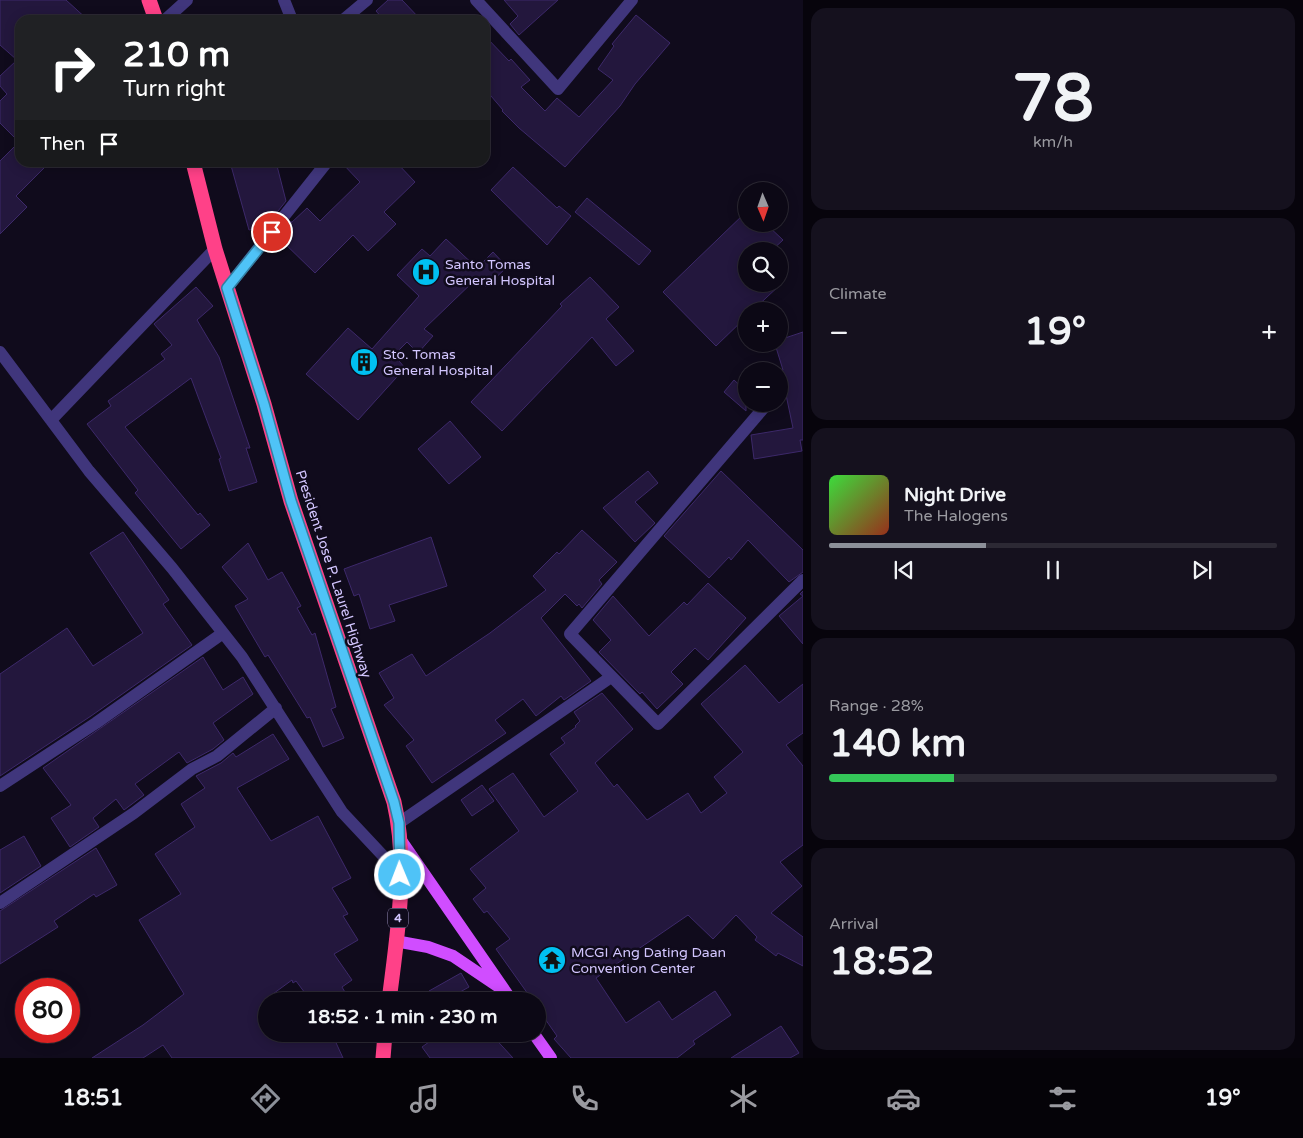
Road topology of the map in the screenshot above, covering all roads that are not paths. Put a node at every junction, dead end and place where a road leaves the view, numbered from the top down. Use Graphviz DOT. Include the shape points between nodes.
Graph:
graph roads {
  1 [pos="150,0"];
  2 [pos="187,0"];
  3 [pos="284,0"];
  4 [pos="367,0"];
  5 [pos="476,0"];
  6 [pos="632,0"];
  7 [pos="154,15"];
  8 [pos="170,15"];
  9 [pos="290,15"];
  10 [pos="349,15"];
  11 [pos="490,15"];
  12 [pos="490,15"];
  13 [pos="194,167"];
  14 [pos="323,167"];
  15 [pos="215,249"];
  16 [pos="227,288"];
  17 [pos="0,352"];
  18 [pos="760,412"];
  19 [pos="51,420"];
  20 [pos="803,580"];
  21 [pos="223,633"];
  22 [pos="611,677"];
  23 [pos="276,708"];
  24 [pos="0,786"];
  25 [pos="399,823"];
  26 [pos="400,839"];
  27 [pos="400,875"];
  28 [pos="0,903"];
  29 [pos="395,940"];
  30 [pos="504,990"];
  31 [pos="390,992"];
  32 [pos="384,1042"];
  33 [pos="540,1042"];
  34 [pos="382,1058"];
  35 [pos="551,1058"];
  1 -- 7 [label="highway"];
  2 -- 8 [label="street"];
  3 -- 9 [label="street"];
  4 -- 10 [label="street"];
  5 -- 12 [label="street"];
  6 -- 11 [label="street" via="558,89"];
  13 -- 15 [label="highway, President Jose P. Laurel Highway / 4"];
  14 -- 16 [label="street"];
  15 -- 16 [label="highway, President Jose P. Laurel Highway / 4"];
  15 -- 19 [label="street"];
  16 -- 25 [label="highway, President Jose P. Laurel Highway / 4" via="291,501"];
  17 -- 19 [label="street"];
  18 -- 22 [label="street" via="570,634"];
  19 -- 21 [label="street"];
  20 -- 22 [label="street" via="658,724"];
  21 -- 23 [label="street"];
  21 -- 24 [label="street"];
  22 -- 25 [label="street"];
  23 -- 27 [label="street" via="342,812"];
  23 -- 28 [label="street" via="218,756 192,769"];
  25 -- 26 [label="highway, President Jose P. Laurel Highway / 4"];
  26 -- 27 [label="highway, President Jose P. Laurel Highway / 4"];
  26 -- 30 [label="main road"];
  27 -- 29 [label="highway, President Jose P. Laurel Highway / 4"];
  29 -- 30 [label="main road" via="453,956"];
  29 -- 31 [label="highway, President Jose P. Laurel Highway / 4"];
  32 -- 34 [label="highway"];
  33 -- 35 [label="main road"];
}
